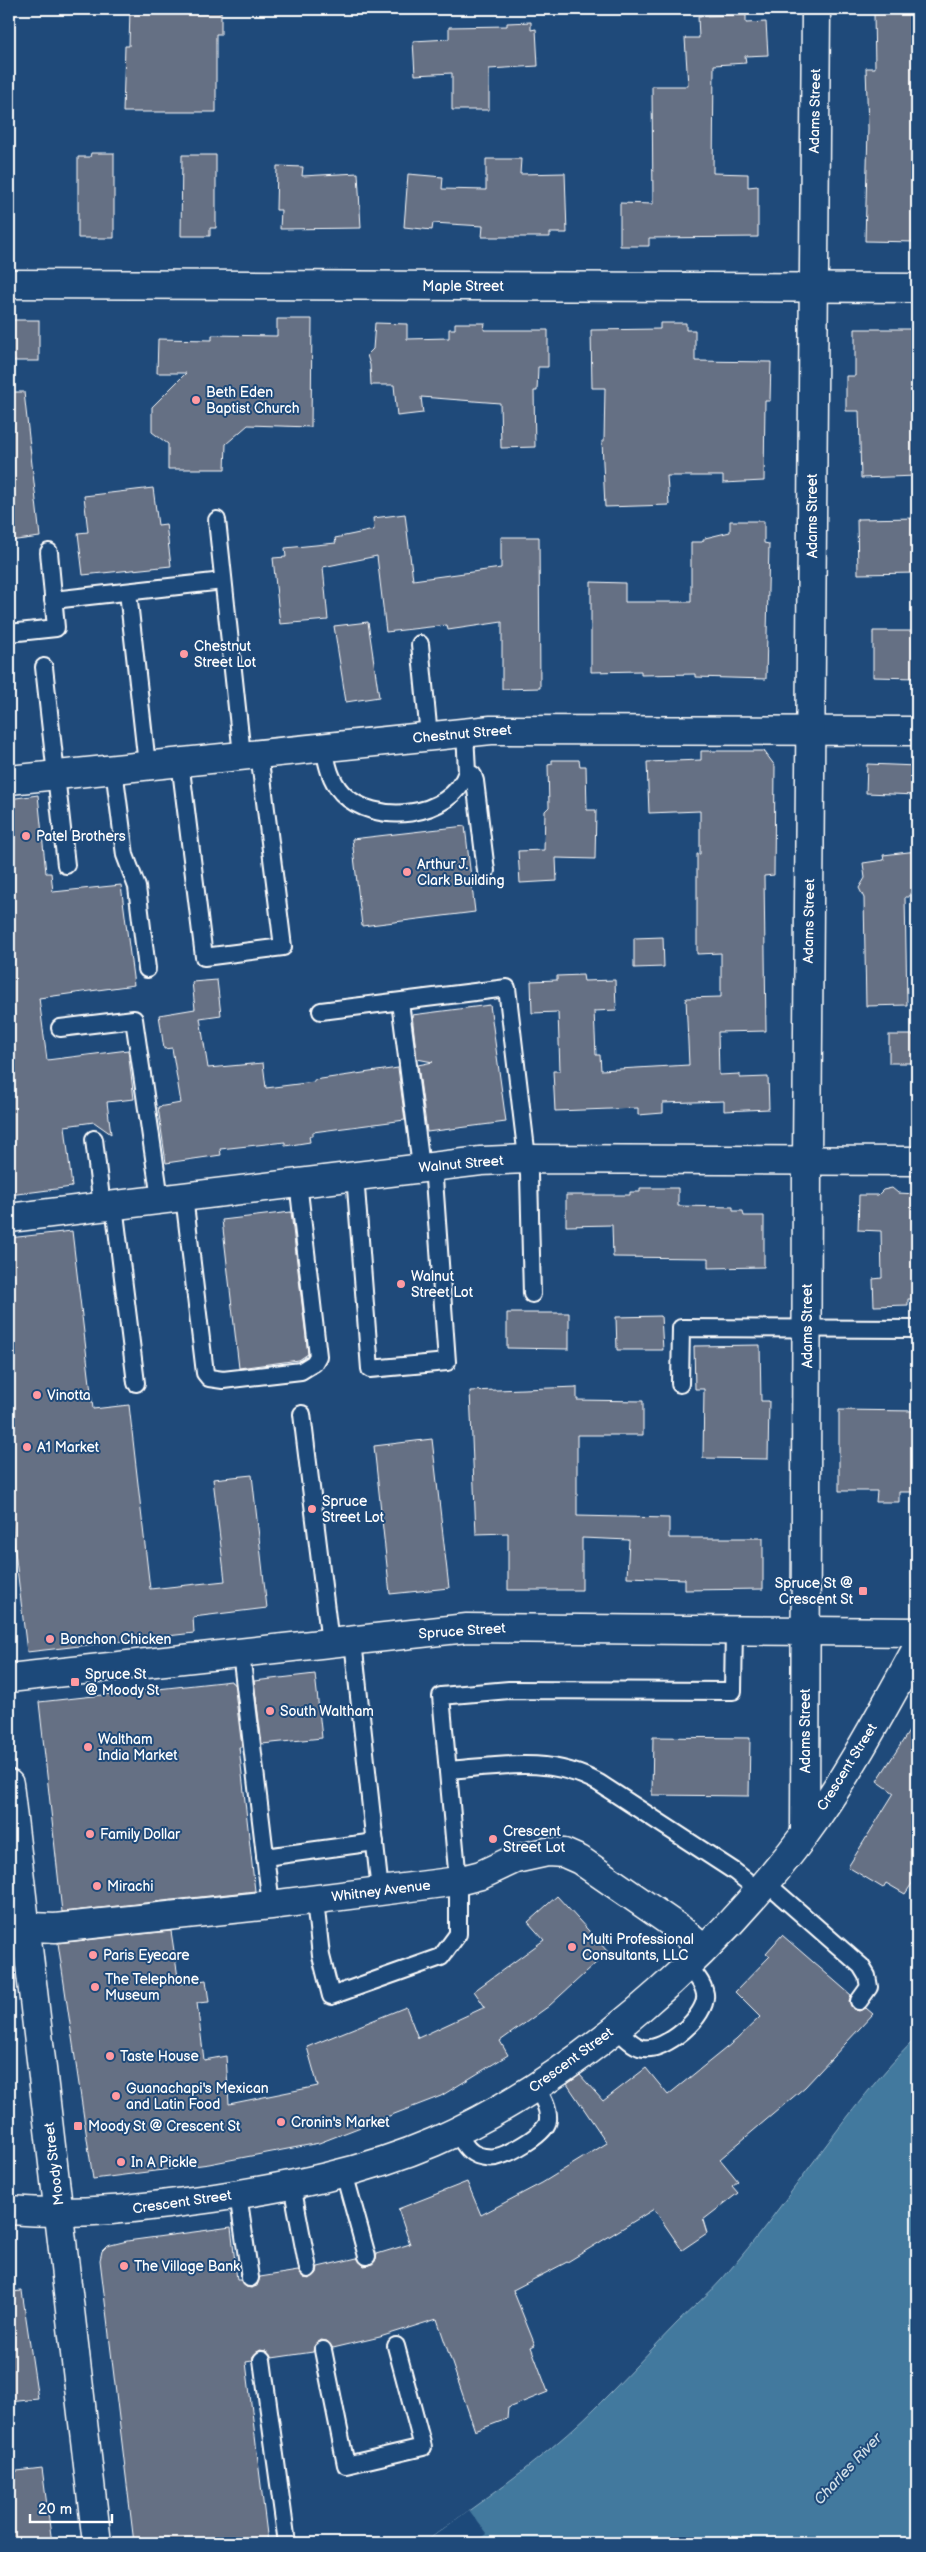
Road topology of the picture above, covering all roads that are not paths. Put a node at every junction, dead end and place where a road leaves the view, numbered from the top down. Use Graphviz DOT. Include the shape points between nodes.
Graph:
graph roads {
  1 [pos="816,9"];
  2 [pos="9,284"];
  3 [pos="813,287"];
  4 [pos="917,288"];
  5 [pos="217,520"];
  6 [pos="49,552"];
  7 [pos="223,582"];
  8 [pos="128,592"];
  9 [pos="53,600"];
  10 [pos="9,633"];
  11 [pos="420,644"];
  12 [pos="44,667"];
  13 [pos="811,731"];
  14 [pos="917,731"];
  15 [pos="465,732"];
  16 [pos="429,736"];
  17 [pos="324,747"];
  18 [pos="250,754"];
  19 [pos="180,762"];
  20 [pos="147,765"];
  21 [pos="114,769"];
  22 [pos="467,772"];
  23 [pos="56,775"];
  24 [pos="9,780"];
  25 [pos="66,865"];
  26 [pos="486,871"];
  27 [pos="148,968"];
  28 [pos="400,1002"];
  29 [pos="321,1011"];
  30 [pos="60,1028"];
  31 [pos="94,1139"];
  32 [pos="528,1159"];
  33 [pos="807,1160"];
  34 [pos="917,1161"];
  35 [pos="427,1166"];
  36 [pos="355,1175"];
  37 [pos="298,1182"];
  38 [pos="172,1198"];
  39 [pos="108,1206"];
  40 [pos="9,1218"];
  41 [pos="532,1294"];
  42 [pos="807,1328"];
  43 [pos="917,1329"];
  44 [pos="136,1383"];
  45 [pos="680,1384"];
  46 [pos="302,1414"];
  47 [pos="734,1630"];
  48 [pos="806,1631"];
  49 [pos="917,1632"];
  50 [pos="341,1642"];
  51 [pos="917,1648"];
  52 [pos="241,1653"];
  53 [pos="9,1678"];
  54 [pos="448,1770"];
  55 [pos="9,1784"];
  56 [pos="805,1833"];
  57 [pos="375,1842"];
  58 [pos="265,1857"];
  59 [pos="458,1881"];
  60 [pos="761,1886"];
  61 [pos="380,1891"];
  62 [pos="315,1900"];
  63 [pos="271,1905"];
  64 [pos="17,1926"];
  65 [pos="694,1957"];
  66 [pos="859,2001"];
  67 [pos="616,2027"];
  68 [pos="536,2087"];
  69 [pos="457,2131"];
  70 [pos="344,2173"];
  71 [pos="292,2185"];
  72 [pos="238,2194"];
  73 [pos="9,2210"];
  74 [pos="60,2213"];
  75 [pos="367,2256"];
  76 [pos="308,2269"];
  77 [pos="250,2278"];
  78 [pos="396,2346"];
  79 [pos="323,2350"];
  80 [pos="262,2360"];
  81 [pos="97,2543"];
  82 [pos="287,2543"];
  1 -- 3 [label="street, Adams Street"];
  2 -- 3 [label="street, Maple Street"];
  3 -- 4 [label="street, Maple Street"];
  3 -- 13 [label="street, Adams Street"];
  5 -- 7 [label="lane"];
  6 -- 9 [label="lane"];
  7 -- 8 [label="lane"];
  7 -- 18 [label="lane"];
  8 -- 9 [label="lane"];
  8 -- 20 [label="lane"];
  9 -- 10 [label="lane" via="56,628"];
  11 -- 16 [label="lane"];
  12 -- 23 [label="lane"];
  13 -- 14 [label="street, Chestnut Street"];
  13 -- 15 [label="street, Chestnut Street" via="517,729"];
  13 -- 33 [label="street, Adams Street"];
  15 -- 16 [label="street, Chestnut Street"];
  15 -- 22 [label="lane"];
  16 -- 17 [label="street, Chestnut Street"];
  17 -- 18 [label="street, Chestnut Street"];
  17 -- 22 [label="lane" via="330,776 341,792 358,805 377,811 407,812 437,804 453,794"];
  18 -- 19 [label="street, Chestnut Street"];
  18 -- 19 [label="lane" via="283,947 204,957"];
  19 -- 20 [label="street, Chestnut Street"];
  20 -- 21 [label="street, Chestnut Street"];
  21 -- 23 [label="street, Chestnut Street"];
  21 -- 27 [label="lane" via="124,856 137,888"];
  22 -- 26 [label="lane" via="475,781"];
  23 -- 24 [label="street, Chestnut Street"];
  23 -- 25 [label="lane"];
  28 -- 29 [label="lane"];
  28 -- 32 [label="lane" via="507,988"];
  28 -- 35 [label="lane"];
  30 -- 38 [label="lane" via="134,1019"];
  31 -- 39 [label="lane"];
  32 -- 33 [label="street, Walnut Street"];
  32 -- 35 [label="street, Walnut Street"];
  32 -- 41 [label="lane"];
  33 -- 34 [label="street, Walnut Street"];
  33 -- 42 [label="street, Adams Street"];
  35 -- 36 [label="street, Walnut Street"];
  35 -- 36 [label="lane" via="447,1362 370,1369"];
  36 -- 37 [label="street, Walnut Street"];
  37 -- 38 [label="street, Walnut Street"];
  37 -- 38 [label="lane" via="318,1356 314,1363 301,1371 223,1380 208,1378 204,1373"];
  38 -- 39 [label="street, Walnut Street"];
  39 -- 40 [label="street, Walnut Street"];
  39 -- 44 [label="lane"];
  42 -- 43 [label="lane"];
  42 -- 45 [label="lane" via="681,1328"];
  42 -- 48 [label="street, Adams Street"];
  46 -- 50 [label="lane"];
  47 -- 48 [label="street, Spruce Street"];
  47 -- 50 [label="street, Spruce Street" via="485,1627"];
  47 -- 54 [label="lane" via="733,1690 509,1690 441,1696"];
  48 -- 49 [label="street, Spruce Street"];
  48 -- 56 [label="street, Adams Street"];
  50 -- 52 [label="street, Spruce Street"];
  50 -- 57 [label="lane"];
  51 -- 56 [label="street, Crescent Street" via="850,1765"];
  52 -- 53 [label="street, Spruce Street"];
  52 -- 58 [label="lane"];
  54 -- 59 [label="lane"];
  54 -- 60 [label="lane" via="530,1764 578,1772"];
  55 -- 64 [label="street, Moody Street"];
  56 -- 60 [label="street, Crescent Street"];
  57 -- 58 [label="lane"];
  57 -- 61 [label="lane"];
  58 -- 63 [label="lane"];
  59 -- 61 [label="street, Whitney Avenue"];
  59 -- 62 [label="lane" via="458,1934 441,1956 331,1996 321,1956"];
  59 -- 65 [label="street, Whitney Avenue" via="515,1859 547,1852 564,1853 587,1865 680,1929"];
  60 -- 65 [label="street, Crescent Street"];
  60 -- 66 [label="lane" via="864,1971 869,1987"];
  61 -- 62 [label="street, Whitney Avenue"];
  62 -- 63 [label="street, Whitney Avenue"];
  63 -- 64 [label="street, Whitney Avenue" via="56,1928"];
  64 -- 74 [label="street, Moody Street"];
  65 -- 67 [label="street, Crescent Street"];
  65 -- 67 [label="lane" via="705,2003 696,2018 665,2044 651,2049 634,2044"];
  67 -- 68 [label="street, Crescent Street"];
  68 -- 69 [label="street, Crescent Street"];
  68 -- 69 [label="lane" via="547,2108 548,2119 544,2130 534,2138 504,2154 490,2157 472,2152"];
  69 -- 70 [label="street, Crescent Street" via="398,2156"];
  70 -- 71 [label="street, Crescent Street"];
  70 -- 75 [label="lane"];
  71 -- 72 [label="street, Crescent Street"];
  71 -- 76 [label="lane"];
  72 -- 74 [label="street, Crescent Street" via="112,2212"];
  72 -- 77 [label="lane"];
  73 -- 74 [label="street, Crescent Street"];
  74 -- 81 [label="street, Moody Street"];
  78 -- 79 [label="lane" via="423,2447 346,2465"];
  80 -- 82 [label="lane"];
}
